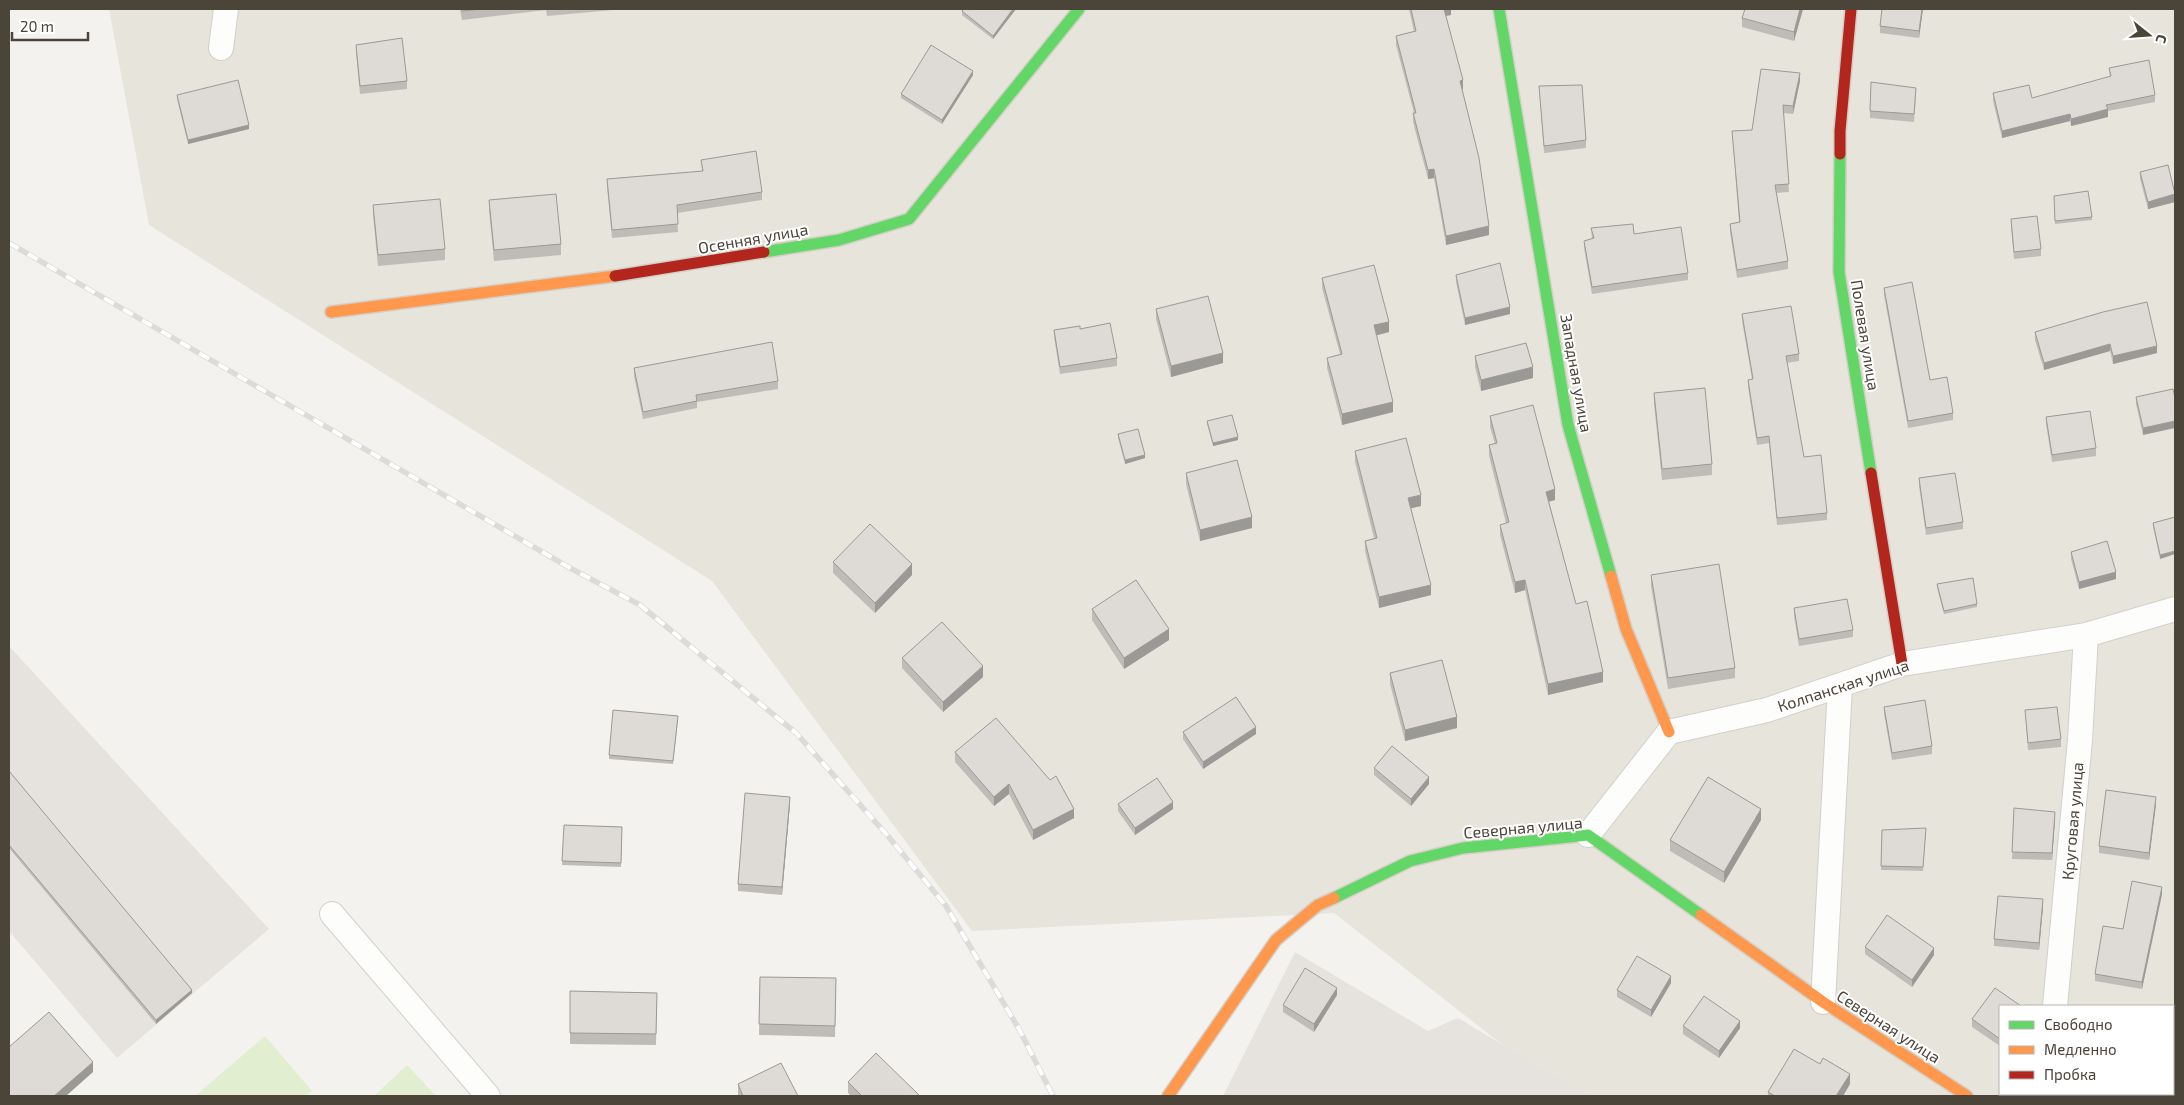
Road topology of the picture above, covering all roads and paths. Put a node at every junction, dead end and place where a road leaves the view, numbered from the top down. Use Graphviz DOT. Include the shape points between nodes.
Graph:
graph roads {
  1 [pos="226,9"];
  2 [pos="1079,9"];
  3 [pos="1499,9"];
  4 [pos="1851,9"];
  5 [pos="221,48"];
  6 [pos="331,312"];
  7 [pos="2175,609"];
  8 [pos="2086,635"];
  9 [pos="1902,664"];
  10 [pos="1840,686"];
  11 [pos="1670,732"];
  12 [pos="1588,835"];
  13 [pos="332,914"];
  14 [pos="1823,1002"];
  15 [pos="2055,1005"];
  16 [pos="488,1096"];
  17 [pos="1168,1096"];
  18 [pos="1967,1096"];
  1 -- 5 [label="street"];
  2 -- 6 [label="street, Осенняя улица" via="909,219 838,240 645,272"];
  3 -- 11 [label="street, Западная улица" via="1568,425 1626,629"];
  4 -- 9 [label="street, Полевая улица" via="1840,131 1839,272"];
  7 -- 8 [label="street, Колпанская улица"];
  8 -- 9 [label="street, Колпанская улица"];
  8 -- 15 [label="street, Круговая улица" via="2080,740"];
  9 -- 10 [label="street, Колпанская улица"];
  10 -- 11 [label="street, Колпанская улица" via="1767,710"];
  10 -- 14 [label="street"];
  11 -- 12 [label="street"];
  12 -- 14 [label="street, Северная улица"];
  12 -- 17 [label="street, Северная улица" via="1463,848 1410,861 1318,905 1276,940"];
  13 -- 16 [label="street"];
  14 -- 18 [label="street, Северная улица"];
}
